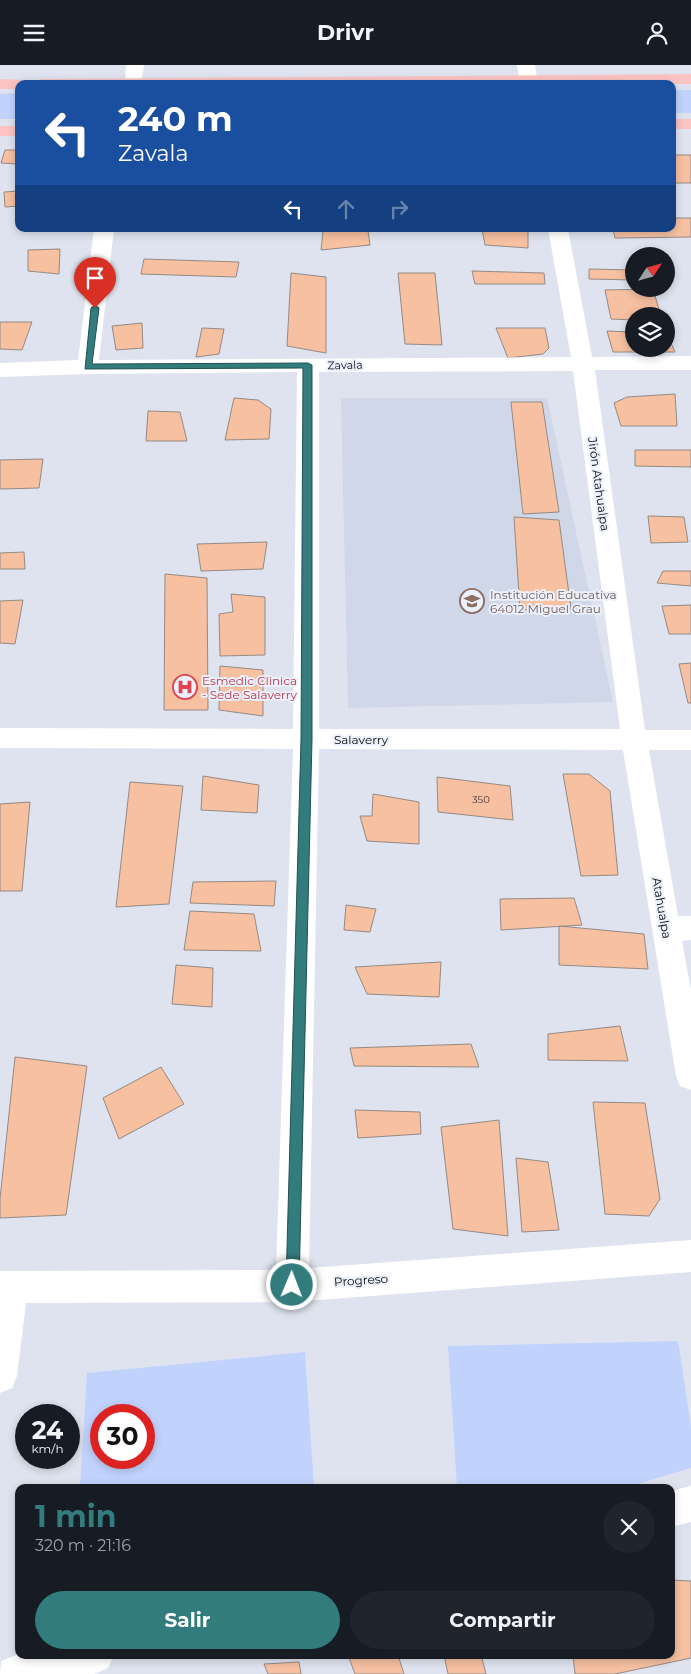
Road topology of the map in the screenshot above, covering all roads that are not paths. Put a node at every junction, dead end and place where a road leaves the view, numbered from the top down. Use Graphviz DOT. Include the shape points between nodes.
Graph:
graph roads {
  1 [pos="135,65"];
  2 [pos="528,76"];
  3 [pos="691,79"];
  4 [pos="133,80"];
  5 [pos="302,80"];
  6 [pos="0,84"];
  7 [pos="15,84"];
  8 [pos="676,124"];
  9 [pos="691,124"];
  10 [pos="0,131"];
  11 [pos="15,131"];
  12 [pos="104,232"];
  13 [pos="559,232"];
  14 [pos="583,363"];
  15 [pos="691,363"];
  16 [pos="308,365"];
  17 [pos="88,367"];
  18 [pos="0,370"];
  19 [pos="0,738"];
  20 [pos="306,739"];
  21 [pos="634,740"];
  22 [pos="691,740"];
  23 [pos="678,929"];
  24 [pos="691,1076"];
  25 [pos="691,1256"];
  26 [pos="292,1285"];
  27 [pos="6,1287"];
  28 [pos="0,1376"];
  29 [pos="691,1504"];
  30 [pos="675,1508"];
  31 [pos="79,1659"];
  32 [pos="14,1674"];
  1 -- 4 [label="street"];
  2 -- 3 [label="main road"];
  2 -- 5 [label="main road"];
  6 -- 7 [label="main road"];
  8 -- 9 [label="main road"];
  10 -- 11 [label="main road"];
  12 -- 17 [label="street"];
  13 -- 14 [label="street, Jirón Atahualpa"];
  14 -- 15 [label="street, Zavala"];
  14 -- 16 [label="street, Zavala"];
  14 -- 21 [label="street, Jirón Atahualpa"];
  16 -- 17 [label="street, Zavala"];
  16 -- 20 [label="street"];
  17 -- 18 [label="street, Zavala"];
  19 -- 20 [label="street, Salaverry"];
  20 -- 21 [label="street, Salaverry"];
  20 -- 26 [label="street"];
  21 -- 22 [label="street, Salaverry"];
  21 -- 23 [label="street, Atahualpa"];
  23 -- 24 [label="street, Atahualpa"];
  25 -- 26 [label="street, Progreso"];
  26 -- 27 [label="street, Progreso"];
  27 -- 28 [label="street"];
  29 -- 30 [label="street"];
  31 -- 32 [label="street"];
}
